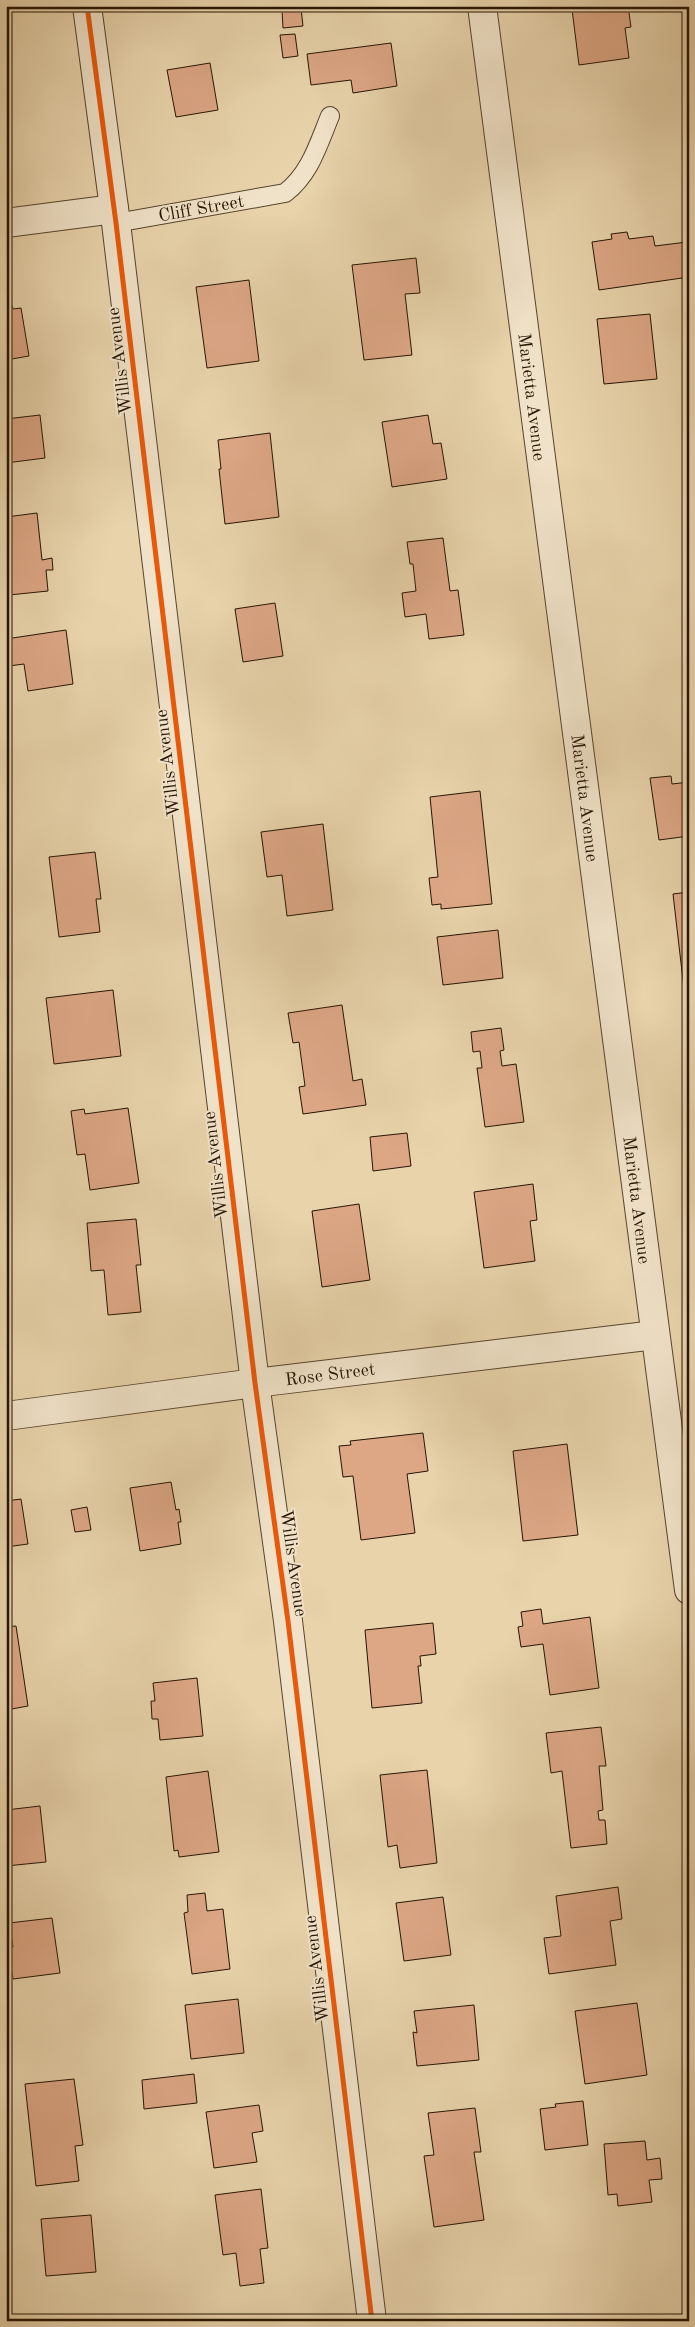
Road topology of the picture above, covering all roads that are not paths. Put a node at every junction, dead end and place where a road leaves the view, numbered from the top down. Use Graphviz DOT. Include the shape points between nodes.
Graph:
graph roads {
  1 [pos="87,6"];
  2 [pos="482,6"];
  3 [pos="330,116"];
  4 [pos="115,216"];
  5 [pos="6,223"];
  6 [pos="655,1335"];
  7 [pos="255,1383"];
  8 [pos="6,1416"];
  9 [pos="689,1590"];
  10 [pos="372,2321"];
  1 -- 4 [label="street, Willis Avenue"];
  2 -- 6 [label="street, Marietta Avenue"];
  3 -- 4 [label="lane, Cliff Street" via="310,165 299,182 285,194"];
  4 -- 5 [label="street, Cliff Street"];
  4 -- 7 [label="street, Willis Avenue"];
  6 -- 7 [label="street, Rose Street"];
  6 -- 9 [label="street, Marietta Avenue"];
  7 -- 8 [label="street, Rose Street"];
  7 -- 10 [label="street, Willis Avenue" via="288,1621"];
}
